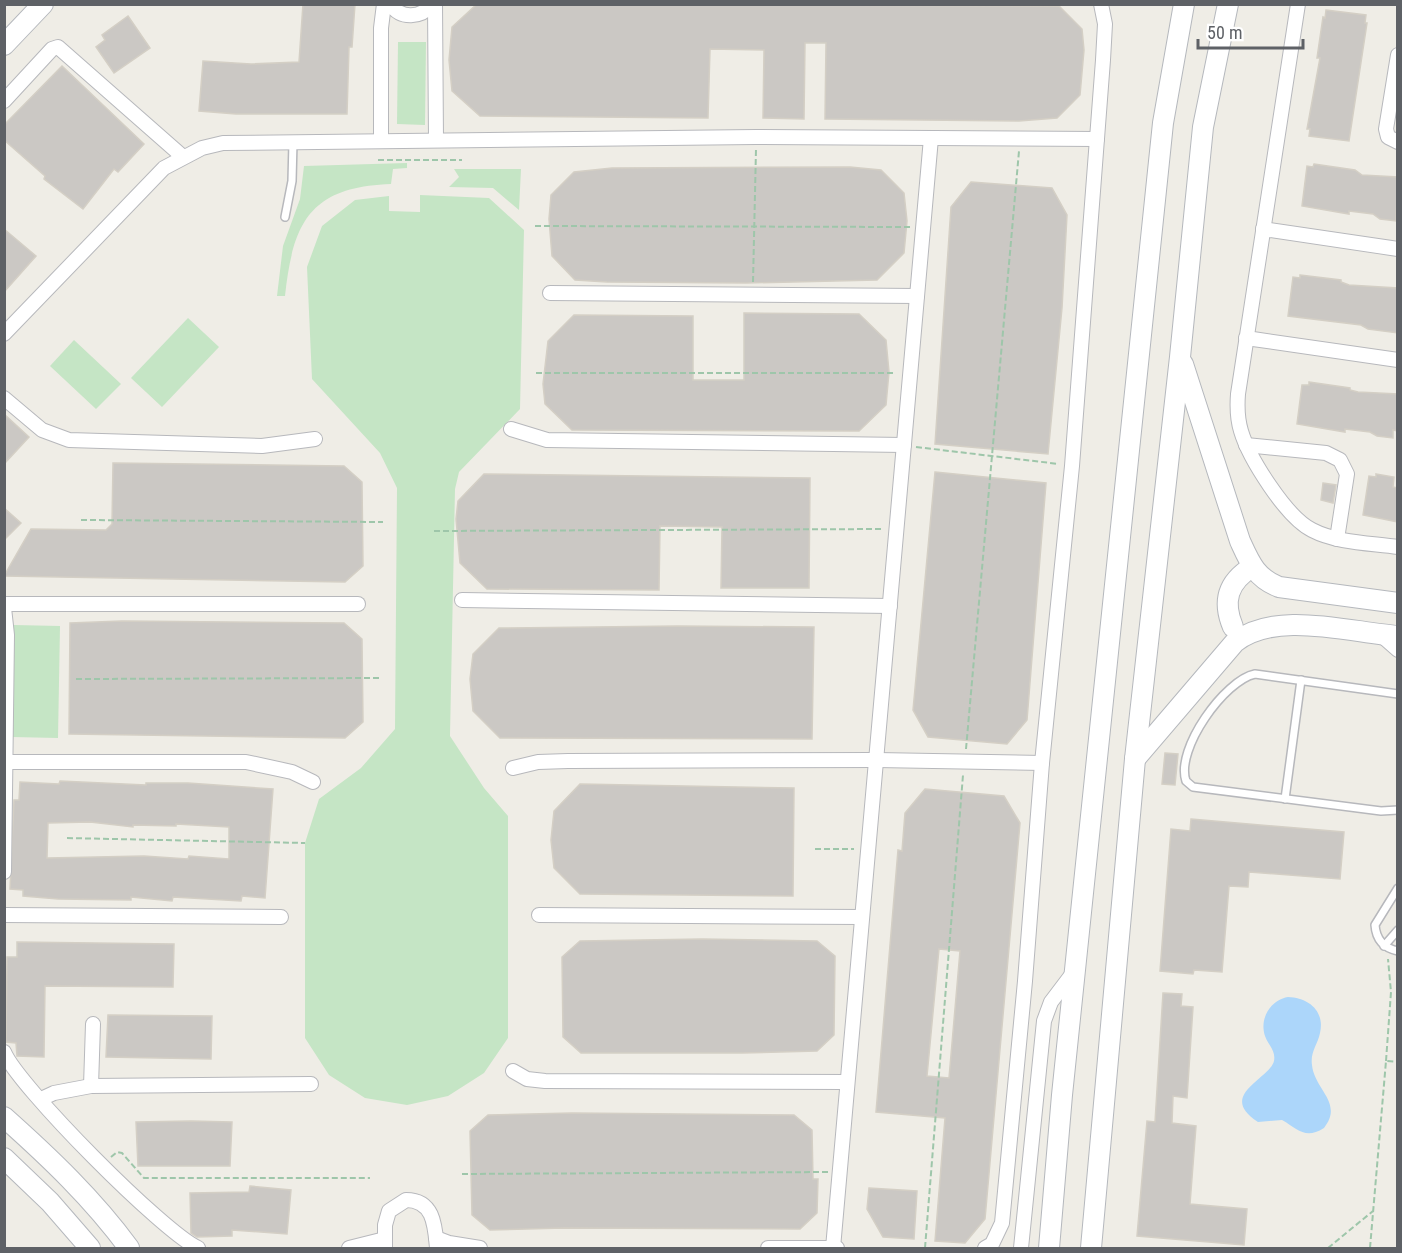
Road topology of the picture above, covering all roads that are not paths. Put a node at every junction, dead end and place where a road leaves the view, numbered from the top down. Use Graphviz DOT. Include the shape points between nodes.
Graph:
graph roads {
  1 [pos="43,4"];
  2 [pos="384,4"];
  3 [pos="390,4"];
  4 [pos="434,4"];
  5 [pos="1101,4"];
  6 [pos="1184,4"];
  7 [pos="1228,4"];
  8 [pos="1299,4"];
  9 [pos="4,45"];
  10 [pos="1398,56"];
  11 [pos="4,101"];
  12 [pos="931,138"];
  13 [pos="436,140"];
  14 [pos="1097,140"];
  15 [pos="381,141"];
  16 [pos="293,142"];
  17 [pos="1398,142"];
  18 [pos="182,156"];
  19 [pos="285,217"];
  20 [pos="1263,229"];
  21 [pos="1398,249"];
  22 [pos="550,293"];
  23 [pos="917,296"];
  24 [pos="4,334"];
  25 [pos="1246,338"];
  26 [pos="1180,357"];
  27 [pos="1398,360"];
  28 [pos="4,398"];
  29 [pos="511,429"];
  30 [pos="315,439"];
  31 [pos="1246,444"];
  32 [pos="904,446"];
  33 [pos="1337,538"];
  34 [pos="1398,547"];
  35 [pos="1252,567"];
  36 [pos="1331,595"];
  37 [pos="462,600"];
  38 [pos="1398,603"];
  39 [pos="358,604"];
  40 [pos="4,606"];
  41 [pos="890,606"];
  42 [pos="1292,625"];
  43 [pos="1233,627"];
  44 [pos="1325,628"];
  45 [pos="1390,636"];
  46 [pos="1398,650"];
  47 [pos="1211,670"];
  48 [pos="1301,680"];
  49 [pos="1398,694"];
  50 [pos="1135,759"];
  51 [pos="877,760"];
  52 [pos="7,762"];
  53 [pos="1042,764"];
  54 [pos="513,768"];
  55 [pos="313,782"];
  56 [pos="1285,799"];
  57 [pos="1398,810"];
  58 [pos="4,872"];
  59 [pos="1398,888"];
  60 [pos="4,915"];
  61 [pos="539,915"];
  62 [pos="862,916"];
  63 [pos="282,917"];
  64 [pos="1398,930"];
  65 [pos="1384,946"];
  66 [pos="1398,951"];
  67 [pos="1076,969"];
  68 [pos="98,1025"];
  69 [pos="4,1052"];
  70 [pos="513,1071"];
  71 [pos="847,1082"];
  72 [pos="311,1084"];
  73 [pos="95,1086"];
  74 [pos="41,1099"];
  75 [pos="4,1117"];
  76 [pos="4,1158"];
  77 [pos="437,1243"];
  78 [pos="385,1244"];
  79 [pos="90,1248"];
  80 [pos="129,1248"];
  81 [pos="198,1248"];
  82 [pos="349,1248"];
  83 [pos="480,1248"];
  84 [pos="768,1248"];
  85 [pos="835,1248"];
  86 [pos="985,1248"];
  87 [pos="1021,1248"];
  88 [pos="1049,1248"];
  89 [pos="1091,1248"];
  1 -- 9 [label="main road"];
  2 -- 15 [label="street"];
  3 -- 4 [label="street" via="399,13 412,16 426,12"];
  4 -- 13 [label="street"];
  5 -- 14 [label="street" via="1105,24"];
  6 -- 67 [label="main road" via="1162,135"];
  7 -- 26 [label="main road" via="1203,127"];
  8 -- 20 [label="street"];
  10 -- 17 [label="street" via="1386,129 1388,137"];
  11 -- 18 [label="street" via="58,47"];
  12 -- 13 [label="street"];
  12 -- 14 [label="street"];
  12 -- 23 [label="street"];
  13 -- 15 [label="street"];
  14 -- 53 [label="street" via="1072,466"];
  15 -- 16 [label="street"];
  16 -- 18 [label="street" via="223,143"];
  16 -- 19 [label="lane" via="292,181"];
  18 -- 24 [label="street" via="164,168"];
  20 -- 21 [label="street"];
  20 -- 25 [label="street"];
  22 -- 23 [label="street"];
  23 -- 32 [label="street"];
  25 -- 27 [label="street"];
  25 -- 31 [label="street" via="1237,407"];
  26 -- 35 [label="main road"];
  26 -- 50 [label="main road"];
  28 -- 30 [label="street" via="42,430 69,440 261,446"];
  29 -- 32 [label="street" via="547,440"];
  31 -- 33 [label="street" via="1290,513 1312,530"];
  31 -- 33 [label="street" via="1326,453 1340,460 1347,474"];
  32 -- 41 [label="street"];
  33 -- 34 [label="street"];
  35 -- 36 [label="main road" via="1264,582"];
  35 -- 43 [label="main road" via="1239,575 1228,593 1227,614"];
  36 -- 38 [label="main road"];
  36 -- 44 [label="main road"];
  37 -- 41 [label="street"];
  39 -- 40 [label="street"];
  40 -- 52 [label="street"];
  41 -- 51 [label="street"];
  42 -- 43 [label="main road" via="1263,618"];
  42 -- 44 [label="main road"];
  42 -- 47 [label="main road" via="1254,630 1235,642"];
  43 -- 47 [label="main road" via="1218,649"];
  44 -- 45 [label="main road"];
  45 -- 46 [label="street"];
  47 -- 50 [label="main road"];
  48 -- 49 [label="lane"];
  48 -- 56 [label="lane"];
  48 -- 56 [label="lane" via="1255,674 1242,679 1195,730 1184,772 1193,787"];
  50 -- 89 [label="main road"];
  51 -- 53 [label="street"];
  51 -- 54 [label="street" via="568,760"];
  51 -- 62 [label="street"];
  52 -- 55 [label="street" via="246,762 280,768"];
  52 -- 58 [label="street"];
  53 -- 86 [label="street" via="1002,1223 992,1244"];
  56 -- 57 [label="lane"];
  59 -- 65 [label="lane" via="1375,925"];
  60 -- 63 [label="street"];
  61 -- 62 [label="street"];
  62 -- 71 [label="street"];
  64 -- 65 [label="lane"];
  65 -- 66 [label="lane"];
  67 -- 87 [label="street" via="1056,993 1044,1021"];
  67 -- 88 [label="main road"];
  68 -- 73 [label="street"];
  69 -- 74 [label="street" via="18,1075"];
  70 -- 71 [label="street" via="527,1079 544,1081"];
  71 -- 85 [label="street"];
  72 -- 73 [label="street"];
  73 -- 74 [label="street"];
  74 -- 81 [label="street" via="102,1165 176,1235"];
  75 -- 80 [label="main road" via="52,1160"];
  76 -- 79 [label="main road"];
  77 -- 78 [label="street" via="430,1211 419,1202 406,1200 389,1211"];
  77 -- 83 [label="street"];
  78 -- 82 [label="street"];
  84 -- 85 [label="street"];
}
